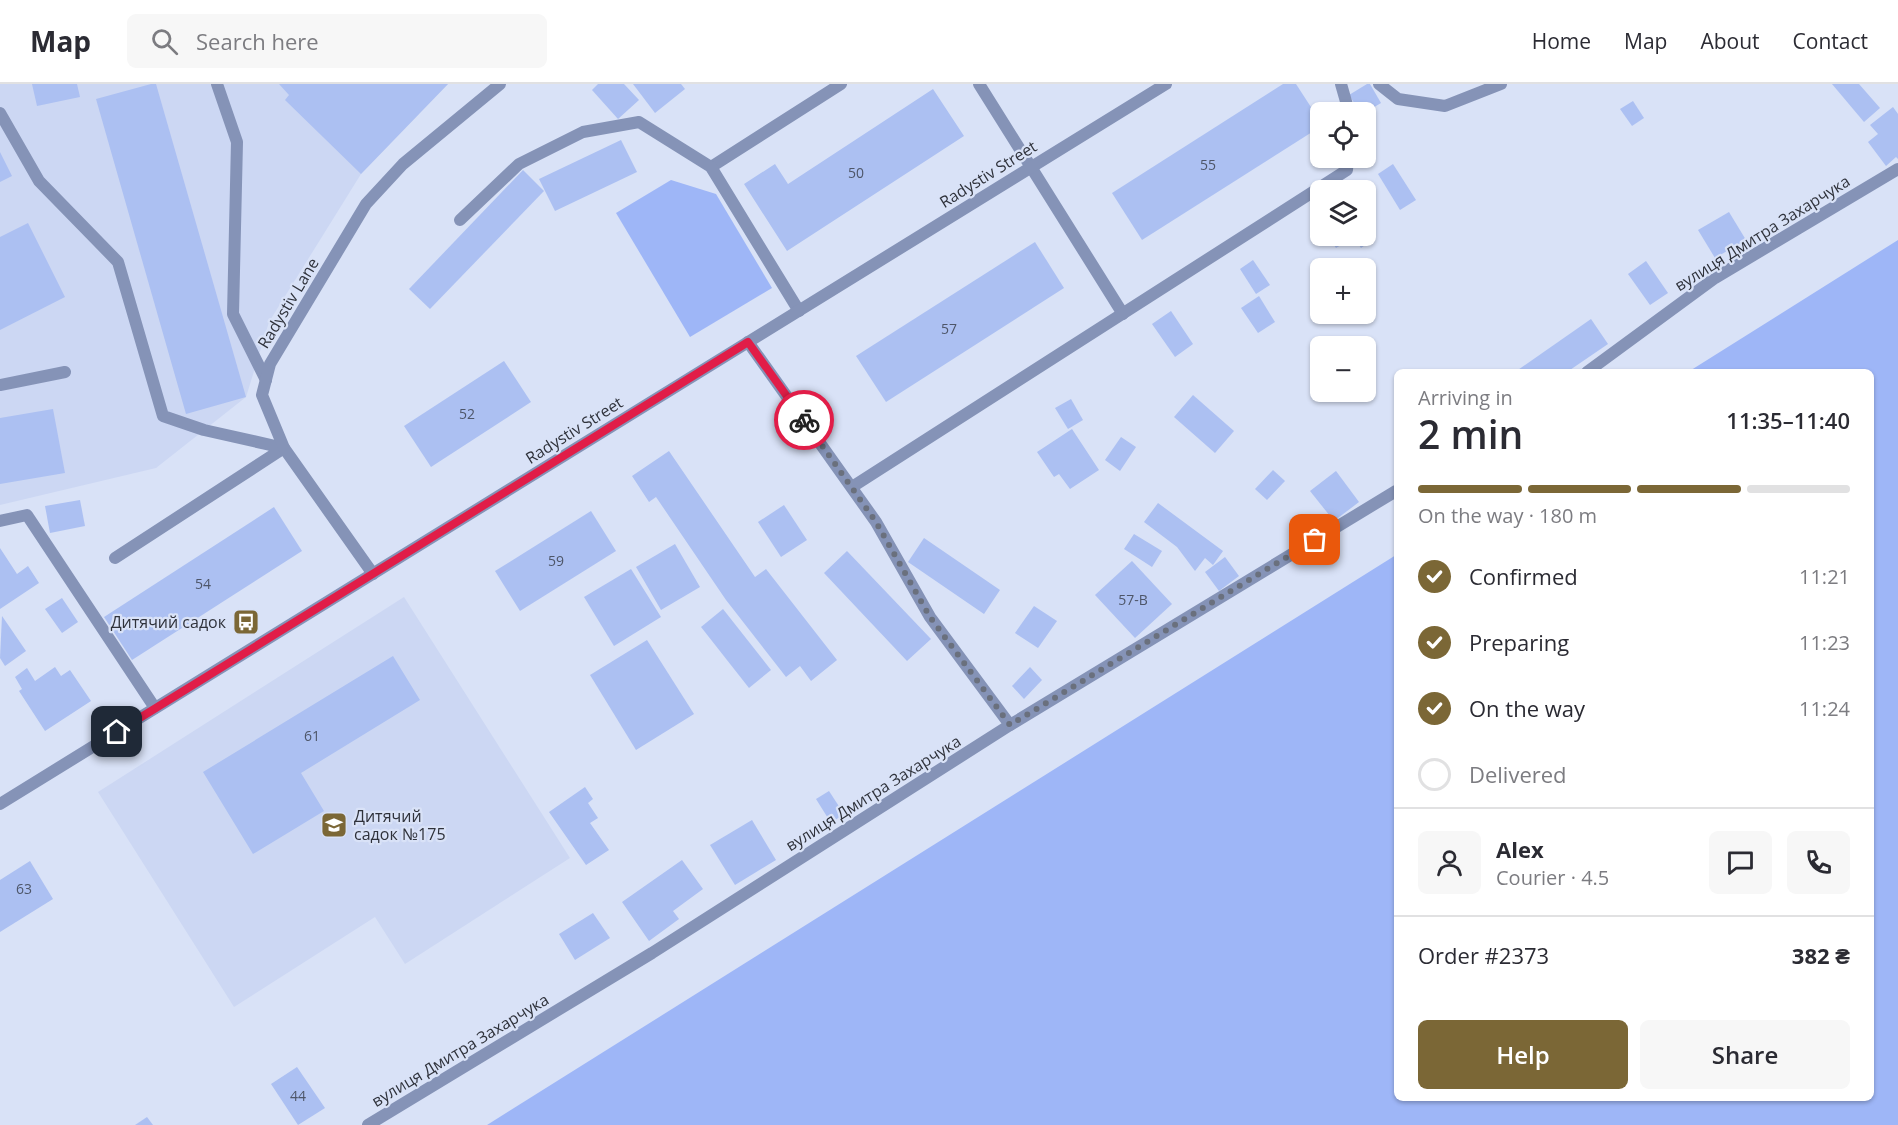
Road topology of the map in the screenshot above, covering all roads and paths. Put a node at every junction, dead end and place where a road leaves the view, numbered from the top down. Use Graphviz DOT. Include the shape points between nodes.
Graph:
graph roads {
  1 [pos="217,84"];
  2 [pos="500,84"];
  3 [pos="841,84"];
  4 [pos="979,84"];
  5 [pos="1166,84"];
  6 [pos="1341,84"];
  7 [pos="1379,84"];
  8 [pos="1501,84"];
  9 [pos="1346,102"];
  10 [pos="0,113"];
  11 [pos="1032,166"];
  12 [pos="711,167"];
  13 [pos="1347,168"];
  14 [pos="1898,169"];
  15 [pos="460,220"];
  16 [pos="799,311"];
  17 [pos="1123,314"];
  18 [pos="748,342"];
  19 [pos="1591,369"];
  20 [pos="64,372"];
  21 [pos="266,380"];
  22 [pos="0,385"];
  23 [pos="284,448"];
  24 [pos="852,487"];
  25 [pos="1394,492"];
  26 [pos="0,520"];
  27 [pos="115,558"];
  28 [pos="373,574"];
  29 [pos="155,708"];
  30 [pos="1010,725"];
  31 [pos="0,804"];
  32 [pos="368,1125"];
  1 -- 21 [label="street" via="237,142 233,314"];
  2 -- 21 [label="street, Radystiv Lane" via="403,164 366,204 270,364"];
  3 -- 12 [label="street"];
  4 -- 11 [label="street"];
  5 -- 11 [label="street, Radystiv Street"];
  6 -- 9 [label="street"];
  7 -- 8 [label="street" via="1398,99 1445,106"];
  10 -- 23 [label="street" via="39,181 118,262 163,416 204,430"];
  11 -- 16 [label="street, Radystiv Street"];
  11 -- 17 [label="street"];
  12 -- 15 [label="street" via="639,122 583,132 519,164"];
  12 -- 16 [label="street"];
  13 -- 17 [label="street"];
  14 -- 19 [label="street, вулиця Дмитра Захарчука" via="1715,278"];
  16 -- 18 [label="street, Radystiv Street"];
  17 -- 24 [label="street"];
  18 -- 24 [label="street"];
  18 -- 28 [label="street, Radystiv Street"];
  20 -- 22 [label="street"];
  21 -- 23 [label="street, Radystiv Lane" via="262,394"];
  23 -- 27 [label="street"];
  23 -- 28 [label="street, Radystiv Lane"];
  24 -- 30 [label="street" via="930,617"];
  25 -- 30 [label="street, вулиця Дмитра Захарчука"];
  26 -- 29 [label="street" via="27,515"];
  28 -- 29 [label="street, Radystiv Street"];
  29 -- 31 [label="street, Radystiv Street"];
  30 -- 32 [label="street, вулиця Дмитра Захарчука" via="652,953"];
}
